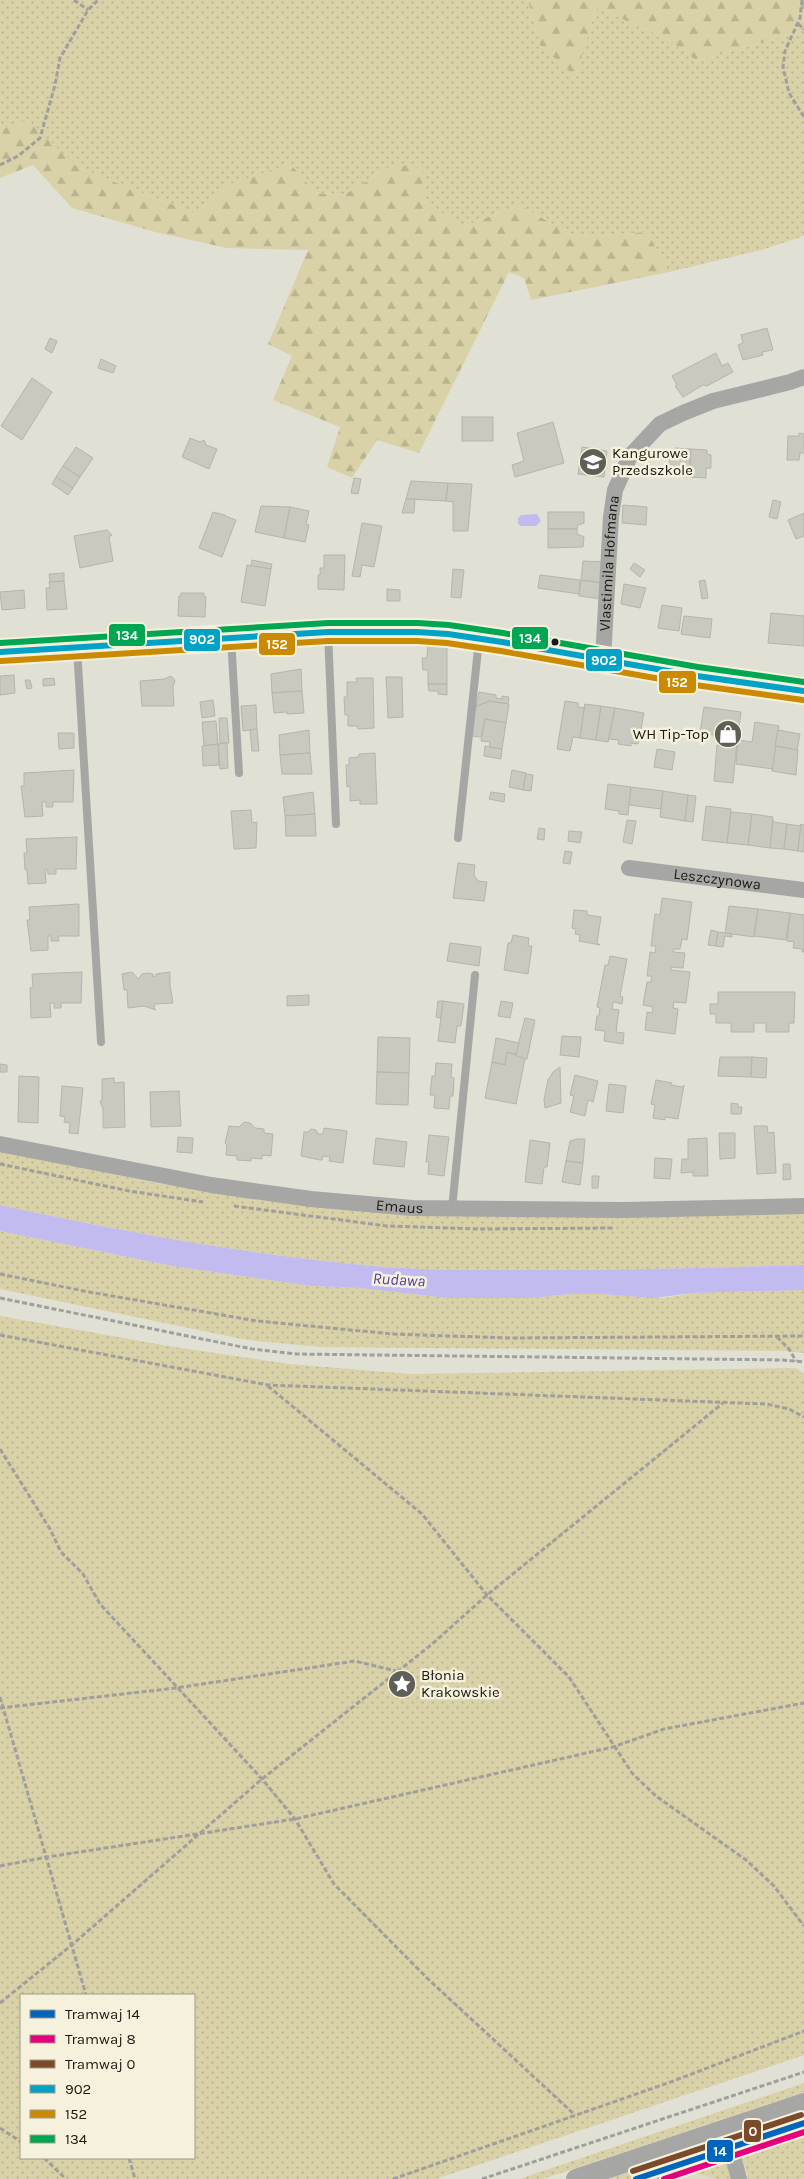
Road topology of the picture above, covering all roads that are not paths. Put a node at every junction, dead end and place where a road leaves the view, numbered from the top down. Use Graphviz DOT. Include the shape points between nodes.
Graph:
graph roads {
  1 [pos="804,377"];
  2 [pos="328,632"];
  3 [pos="231,638"];
  4 [pos="479,638"];
  5 [pos="77,646"];
  6 [pos="0,652"];
  7 [pos="603,659"];
  8 [pos="804,691"];
  9 [pos="239,773"];
  10 [pos="336,824"];
  11 [pos="458,838"];
  12 [pos="629,868"];
  13 [pos="804,890"];
  14 [pos="475,975"];
  15 [pos="100,1042"];
  16 [pos="0,1144"];
  17 [pos="804,1206"];
  18 [pos="452,1210"];
  19 [pos="804,2103"];
  20 [pos="726,2129"];
  21 [pos="576,2179"];
  22 [pos="739,2179"];
  1 -- 7 [label="street, Vlastimila Hofmana" via="713,401 683,413 660,424 630,456 615,490 611,517"];
  2 -- 3 [label="street"];
  2 -- 4 [label="street" via="408,632"];
  2 -- 10 [label="lane"];
  3 -- 5 [label="street"];
  3 -- 9 [label="lane"];
  4 -- 7 [label="street"];
  4 -- 11 [label="lane"];
  5 -- 6 [label="street"];
  5 -- 15 [label="lane"];
  7 -- 8 [label="street"];
  12 -- 13 [label="street, Leszczynowa"];
  14 -- 18 [label="lane"];
  16 -- 18 [label="street, Emaus" via="220,1186 311,1199"];
  17 -- 18 [label="street, Emaus"];
  19 -- 20 [label="street"];
  20 -- 21 [label="street"];
  20 -- 22 [label="street"];
}
